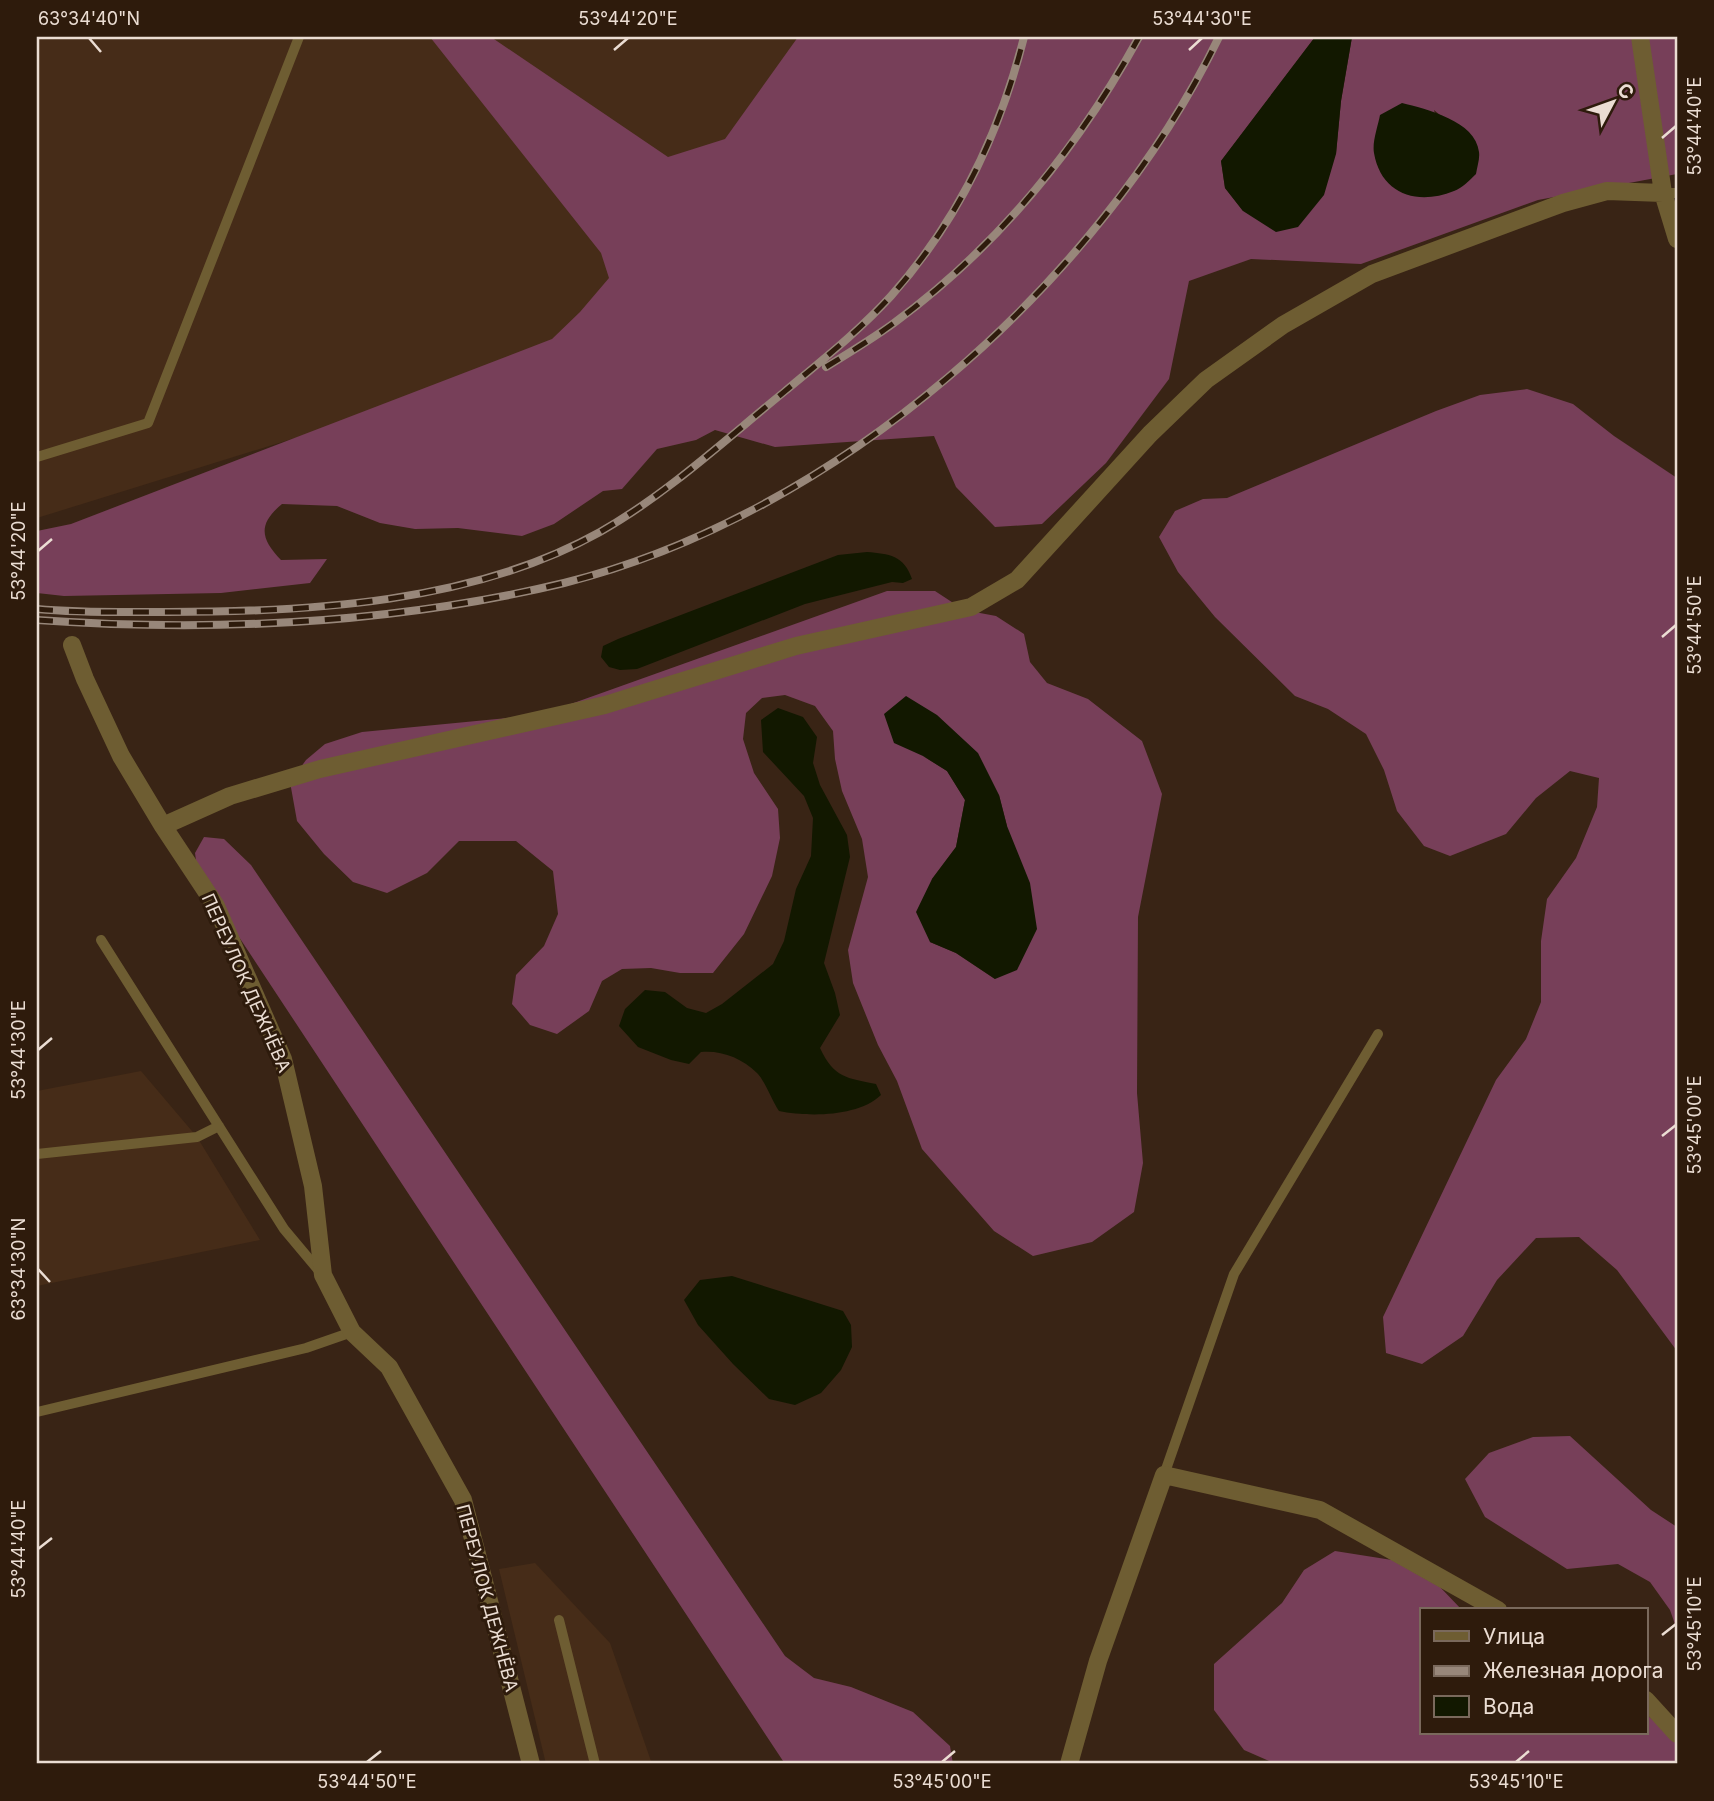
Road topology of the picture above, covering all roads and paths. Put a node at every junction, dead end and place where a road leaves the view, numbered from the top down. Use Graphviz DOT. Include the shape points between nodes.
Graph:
graph roads {
  1 [pos="1640,37"];
  2 [pos="298,38"];
  3 [pos="1670,193"];
  4 [pos="1677,239"];
  5 [pos="37,457"];
  6 [pos="72,645"];
  7 [pos="163,826"];
  8 [pos="101,940"];
  9 [pos="1378,1034"];
  10 [pos="219,1126"];
  11 [pos="37,1154"];
  12 [pos="323,1275"];
  13 [pos="352,1332"];
  14 [pos="37,1412"];
  15 [pos="1164,1475"];
  16 [pos="1494,1608"];
  17 [pos="559,1620"];
  18 [pos="1648,1702"];
  19 [pos="1677,1734"];
  20 [pos="531,1764"];
  21 [pos="595,1764"];
  22 [pos="1069,1764"];
  1 -- 3 [label="street"];
  2 -- 5 [label="lane" via="148,423"];
  3 -- 4 [label="street"];
  3 -- 7 [label="street" via="1607,191 1563,203 1371,274 1283,325 1206,380 1150,434 1017,580 971,607 796,646 605,705 320,769 230,796"];
  6 -- 7 [label="street, ПЕРЕУЛОК ДЕЖНЁВА" via="121,756"];
  7 -- 12 [label="street, ПЕРЕУЛОК ДЕЖНЁВА" via="216,906 283,1059 313,1186"];
  8 -- 10 [label="lane"];
  9 -- 15 [label="lane" via="1234,1274"];
  10 -- 11 [label="lane" via="197,1137"];
  10 -- 12 [label="lane" via="285,1229"];
  12 -- 13 [label="street, ПЕРЕУЛОК ДЕЖНЁВА"];
  13 -- 14 [label="lane" via="306,1348"];
  13 -- 20 [label="street, ПЕРЕУЛОК ДЕЖНЁВА" via="389,1367 463,1500"];
  15 -- 16 [label="street" via="1320,1510"];
  15 -- 22 [label="street" via="1098,1661"];
  17 -- 21 [label="lane"];
  18 -- 19 [label="street"];
}
